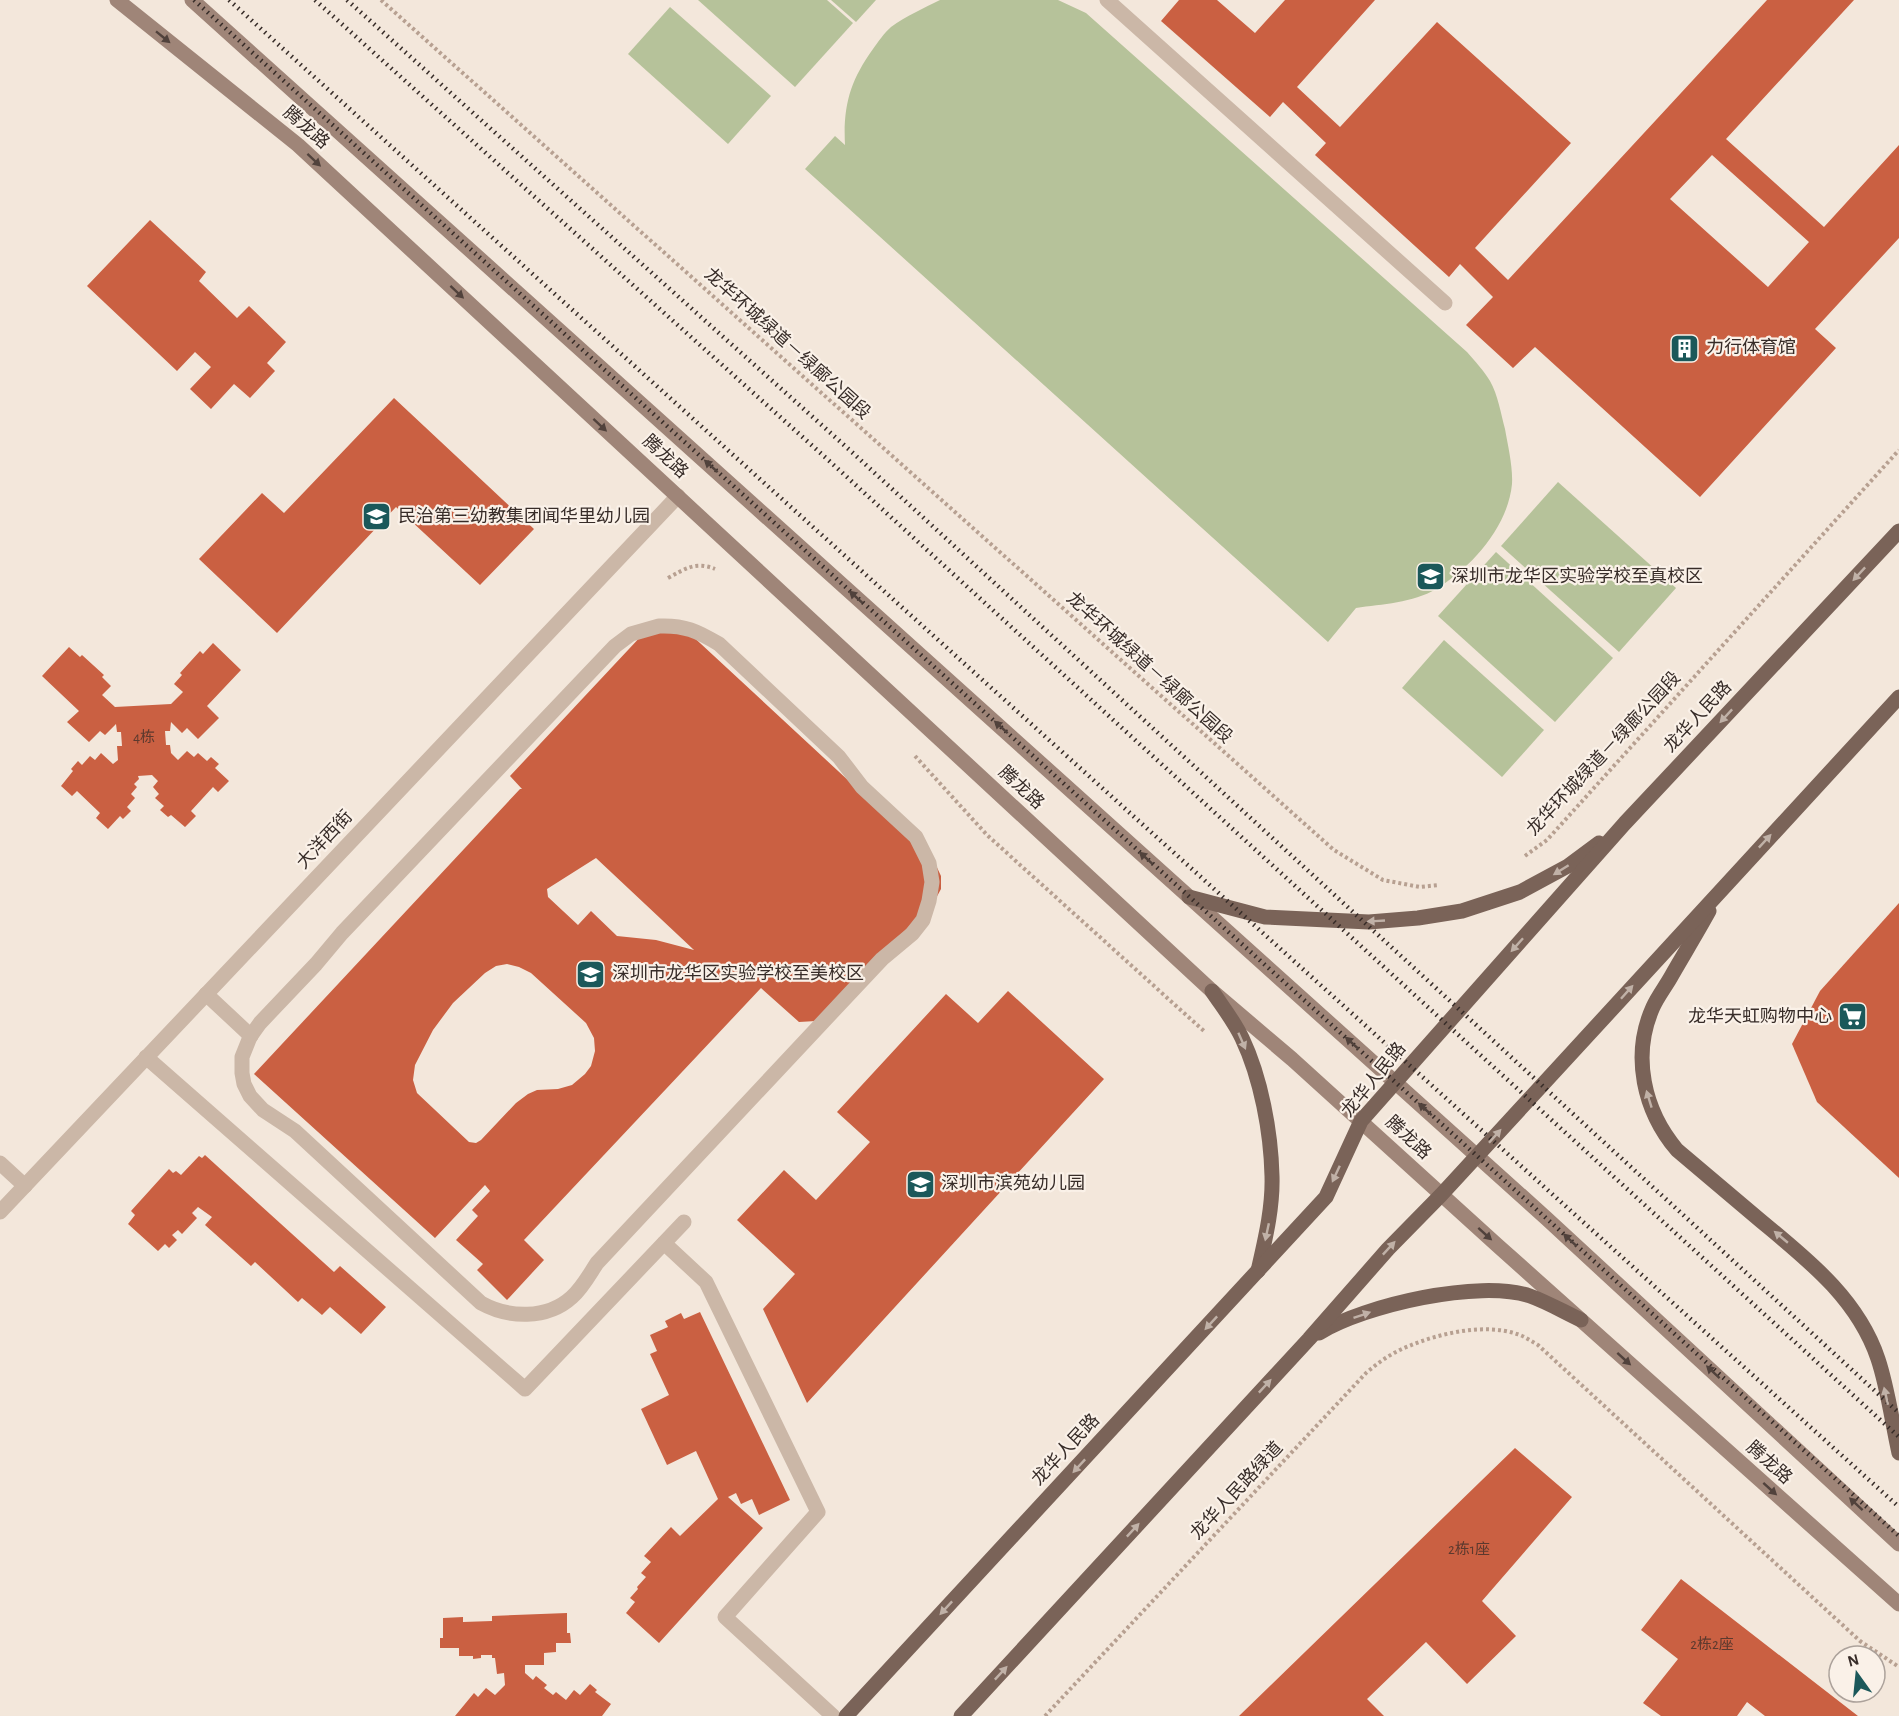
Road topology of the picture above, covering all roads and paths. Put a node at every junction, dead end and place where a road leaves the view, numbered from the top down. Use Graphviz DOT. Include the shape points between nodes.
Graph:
graph roads {
  1 [pos="117,0"];
  2 [pos="192,0"];
  3 [pos="381,0"];
  4 [pos="1107,0"];
  5 [pos="1445,303"];
  6 [pos="1899,450"];
  7 [pos="678,496"];
  8 [pos="1899,531"];
  9 [pos="719,571"];
  10 [pos="668,578"];
  11 [pos="1899,697"];
  12 [pos="907,747"];
  13 [pos="1626,823"];
  14 [pos="1518,861"];
  15 [pos="1725,884"];
  16 [pos="1440,885"];
  17 [pos="1189,897"];
  18 [pos="1212,991"];
  19 [pos="206,994"];
  20 [pos="251,1036"];
  21 [pos="1212,1040"];
  22 [pos="146,1057"];
  23 [pos="1396,1082"];
  24 [pos="1361,1121"];
  25 [pos="1477,1156"];
  26 [pos="0,1163"];
  27 [pos="25,1186"];
  28 [pos="1441,1195"];
  29 [pos="0,1212"];
  30 [pos="684,1222"];
  31 [pos="664,1243"];
  32 [pos="1258,1273"];
  33 [pos="1581,1320"];
  34 [pos="1309,1339"];
  35 [pos="1899,1453"];
  36 [pos="1899,1544"];
  37 [pos="1899,1604"];
  38 [pos="1899,1667"];
  39 [pos="833,1716"];
  40 [pos="846,1716"];
  41 [pos="961,1716"];
  42 [pos="1045,1716"];
  1 -- 7 [label="main road, 腾龙路, one-way" via="298,146"];
  17 -- 2 [label="main road, 腾龙路, one-way"];
  3 -- 16 [label="path, 龙华环城绿道－绿廊公园段" via="1334,850 1383,880"];
  4 -- 5 [label="street"];
  6 -- 14 [label="path, 龙华环城绿道－绿廊公园段" via="1547,840"];
  7 -- 18 [label="main road, 腾龙路"];
  7 -- 19 [label="street, 大洋西街"];
  8 -- 13 [label="main road, 龙华人民路, one-way"];
  9 -- 10 [label="path" via="700,564"];
  15 -- 11 [label="main road, one-way"];
  12 -- 21 [label="path" via="987,835"];
  13 -- 17 [label="main road, one-way" via="1568,866 1529,888 1489,904 1440,915 1369,922 1301,919 1265,916"];
  13 -- 23 [label="main road, 龙华人民路, one-way"];
  25 -- 15 [label="main road, one-way"];
  35 -- 15 [label="main road, one-way" via="1878,1359 1850,1305 1803,1255 1677,1150 1653,1114 1647,1095 1642,1073 1643,1050 1653,1007"];
  23 -- 17 [label="main road, 腾龙路, one-way"];
  18 -- 24 [label="main road, 腾龙路"];
  18 -- 32 [label="main road, one-way" via="1242,1037 1268,1128 1273,1177"];
  19 -- 20 [label="street"];
  19 -- 22 [label="street, 大洋西街"];
  20 -- 20 [label="street" via="342,933 615,646 648,628 683,626 719,644 839,757 868,794 910,830 929,863 929,901 923,920 912,934 882,958 602,1258 572,1297 542,1312 510,1314 481,1302 295,1131 263,1110 250,1096 242,1073 244,1051"];
  22 -- 27 [label="street, 大洋西街"];
  22 -- 31 [label="street" via="525,1389"];
  23 -- 24 [label="main road, 龙华人民路"];
  25 -- 23 [label="main road, 腾龙路, one-way"];
  24 -- 28 [label="main road, 腾龙路"];
  24 -- 32 [label="main road, 龙华人民路, one-way" via="1326,1197"];
  25 -- 28 [label="main road"];
  36 -- 25 [label="main road, 腾龙路, one-way"];
  26 -- 27 [label="street"];
  27 -- 29 [label="street, 大洋西街"];
  28 -- 33 [label="main road, 腾龙路, one-way"];
  34 -- 28 [label="main road, one-way"];
  30 -- 31 [label="street"];
  31 -- 39 [label="street" via="706,1282 818,1512 725,1617"];
  32 -- 40 [label="main road, 龙华人民路, one-way"];
  34 -- 33 [label="main road, one-way" via="1331,1326 1386,1306 1439,1294 1486,1290 1529,1296"];
  33 -- 37 [label="main road, 腾龙路, one-way"];
  41 -- 34 [label="main road, one-way"];
  38 -- 42 [label="path, 龙华人民路绿道" via="1860,1641 1538,1345 1519,1334 1476,1330 1408,1346 1366,1373"];
}
